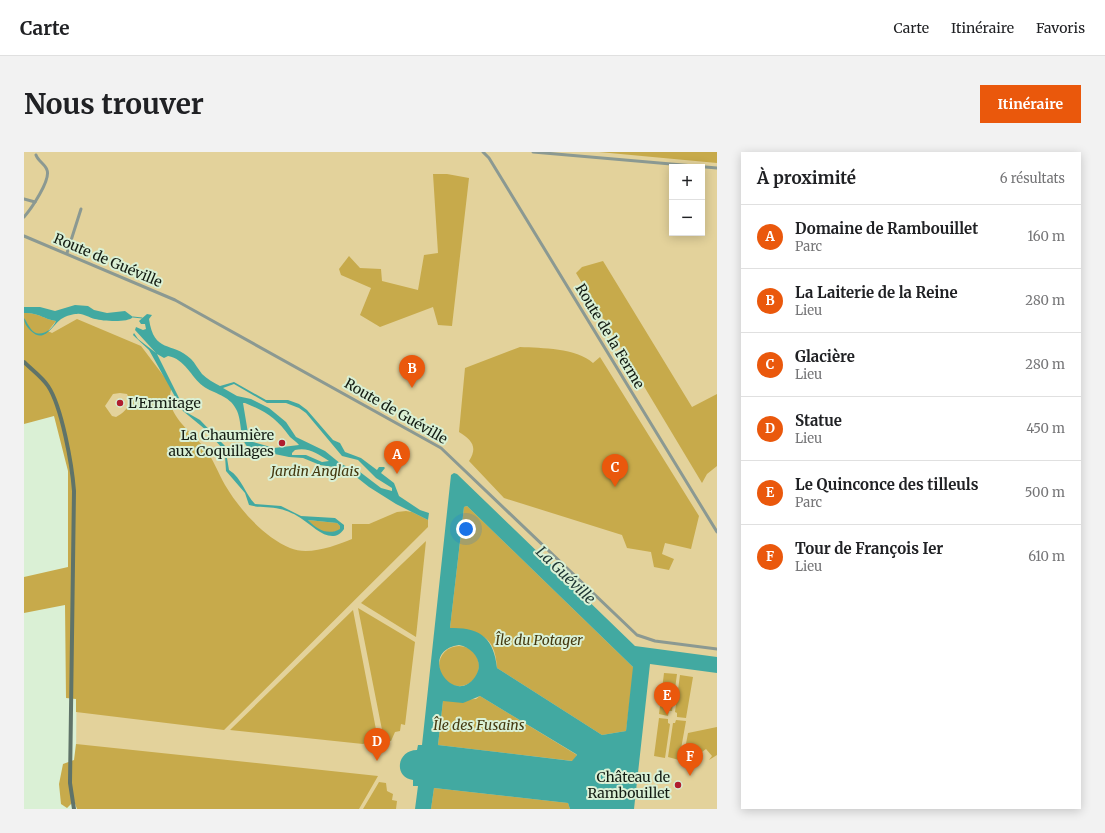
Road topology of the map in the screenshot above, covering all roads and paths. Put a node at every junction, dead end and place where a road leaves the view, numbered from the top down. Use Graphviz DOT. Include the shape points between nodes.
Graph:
graph roads {
  1 [pos="483,152"];
  2 [pos="533,152"];
  3 [pos="595,152"];
  4 [pos="36,154"];
  5 [pos="594,158"];
  6 [pos="717,168"];
  7 [pos="24,199"];
  8 [pos="35,202"];
  9 [pos="81,209"];
  10 [pos="24,217"];
  11 [pos="24,236"];
  12 [pos="67,253"];
  13 [pos="24,362"];
  14 [pos="717,532"];
  15 [pos="717,649"];
  16 [pos="74,809"];
  1 -- 14 [label="street, Route de la Ferme" via="493,164"];
  2 -- 5 [label="street"];
  3 -- 5 [label="street"];
  4 -- 8 [label="street" via="48,172"];
  5 -- 6 [label="street"];
  7 -- 8 [label="street"];
  8 -- 10 [label="street"];
  9 -- 12 [label="street"];
  11 -- 12 [label="street, Route de Guéville"];
  12 -- 15 [label="street, Route de Guéville" via="175,300 441,448 637,635 655,641"];
  13 -- 16 [label="main road" via="52,392 74,491 70,783"];
}
